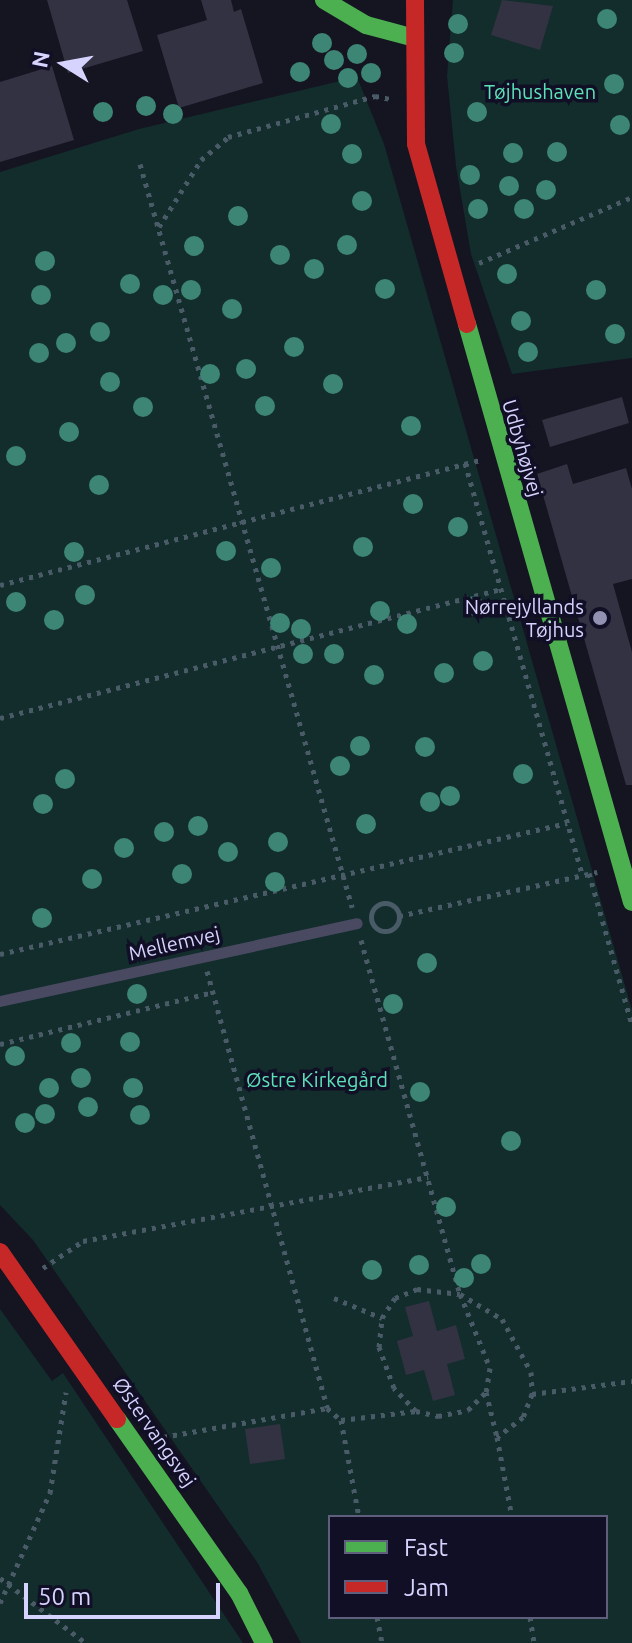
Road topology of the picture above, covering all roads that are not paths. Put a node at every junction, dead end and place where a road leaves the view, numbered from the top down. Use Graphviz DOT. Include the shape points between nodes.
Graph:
graph roads {
  1 [pos="324,0"];
  2 [pos="415,0"];
  3 [pos="411,37"];
  4 [pos="632,902"];
  5 [pos="357,923"];
  6 [pos="0,1001"];
  7 [pos="0,1252"];
  8 [pos="264,1643"];
  1 -- 3 [label="street" via="366,25"];
  2 -- 3 [label="street, Udbyhøjvej"];
  3 -- 4 [label="street, Udbyhøjvej" via="411,103 451,275"];
  5 -- 6 [label="lane, Mellemvej"];
  7 -- 8 [label="street, Østervangsvej" via="239,1593"];
}
